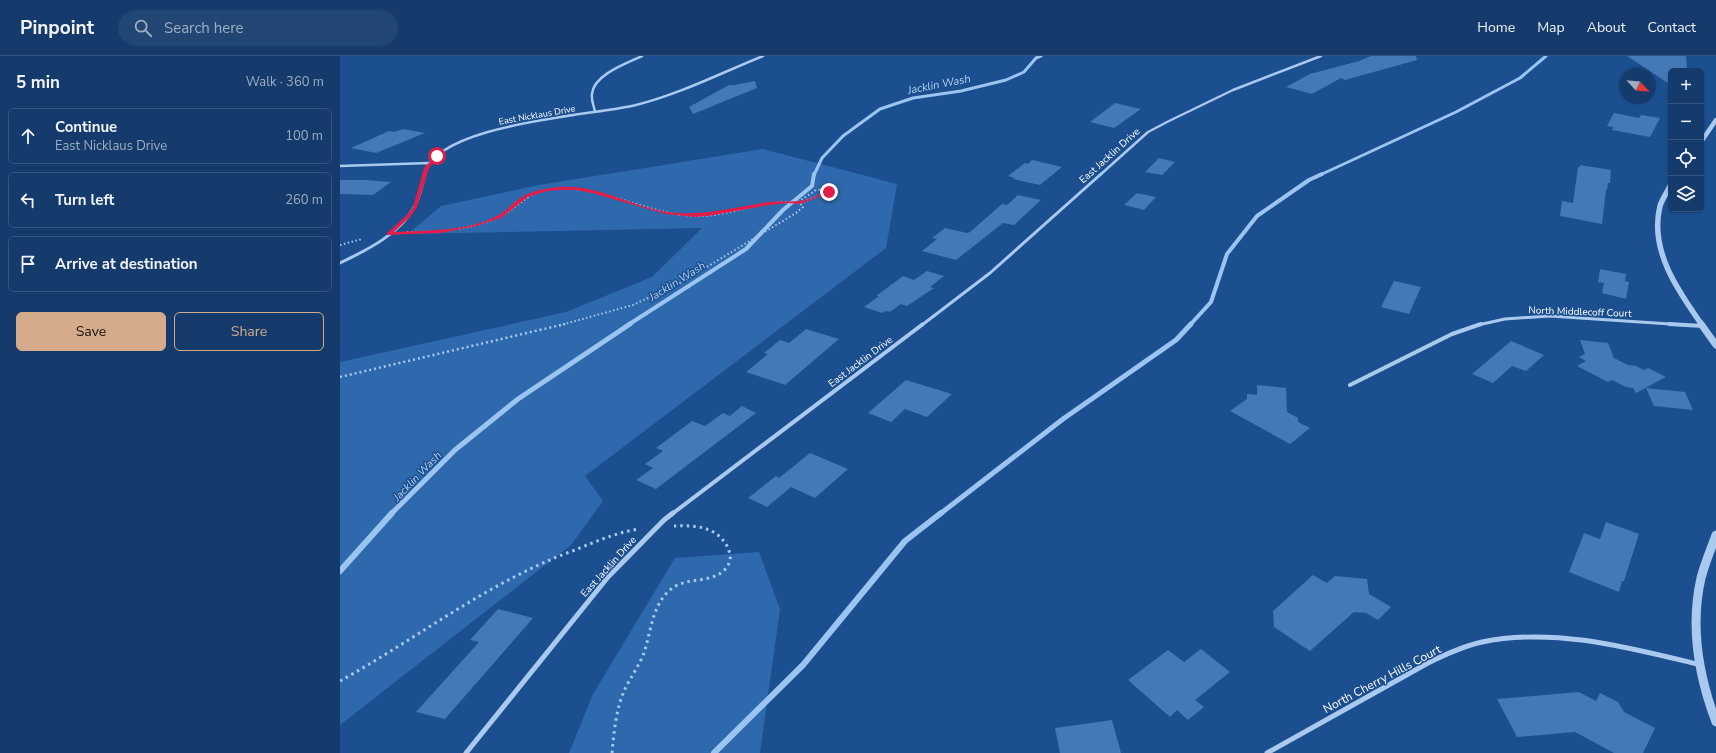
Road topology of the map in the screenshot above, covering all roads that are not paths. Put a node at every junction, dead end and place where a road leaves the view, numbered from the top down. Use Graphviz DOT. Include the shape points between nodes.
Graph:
graph roads {
  1 [pos="642,56"];
  2 [pos="763,56"];
  3 [pos="1321,56"];
  4 [pos="595,112"];
  5 [pos="1716,120"];
  6 [pos="1702,140"];
  7 [pos="429,163"];
  8 [pos="340,166"];
  9 [pos="1668,189"];
  10 [pos="340,263"];
  11 [pos="1704,326"];
  12 [pos="1716,345"];
  13 [pos="1350,385"];
  14 [pos="1716,535"];
  15 [pos="1701,665"];
  16 [pos="1716,722"];
  17 [pos="466,753"];
  18 [pos="1267,753"];
  1 -- 4 [label="street" via="598,79 591,92"];
  2 -- 4 [label="street, East Nicklaus Drive" via="647,101"];
  3 -- 17 [label="street, East Jacklin Drive" via="1260,78 1148,132 990,273 664,520 608,577"];
  4 -- 7 [label="street, East Nicklaus Drive" via="538,120 476,135 449,148"];
  5 -- 6 [label="street"];
  7 -- 8 [label="street"];
  7 -- 10 [label="street" via="410,215 388,234"];
  9 -- 11 [label="street" via="1658,215 1659,245 1673,280"];
  11 -- 12 [label="street"];
  11 -- 13 [label="street, North Middlecoff Court" via="1550,316 1505,319 1483,323 1452,334"];
  14 -- 15 [label="street" via="1698,598 1697,636"];
  15 -- 16 [label="street"];
  15 -- 18 [label="street, North Cherry Hills Court" via="1573,638 1510,638 1482,642 1421,666"];
}
